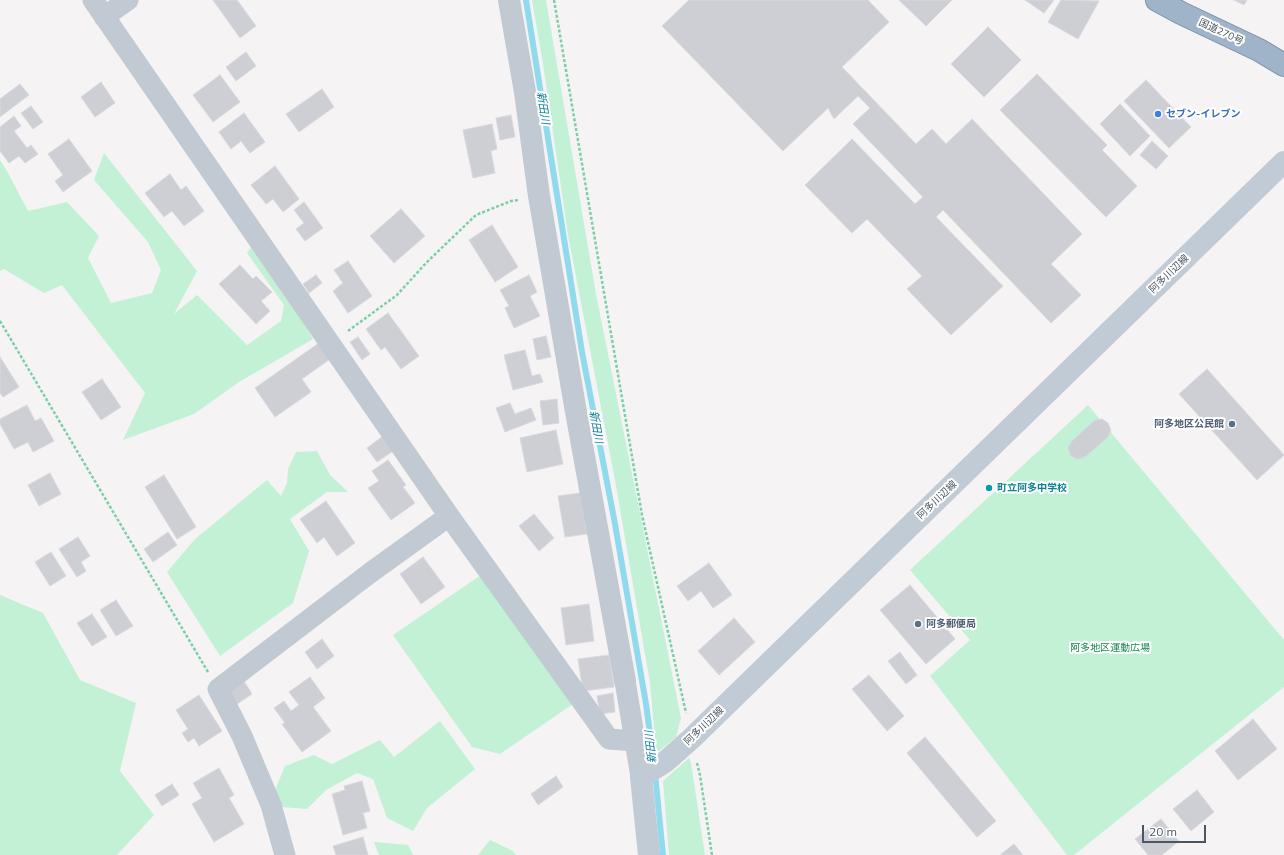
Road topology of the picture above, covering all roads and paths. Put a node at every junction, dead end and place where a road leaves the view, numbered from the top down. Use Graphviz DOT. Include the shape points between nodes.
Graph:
graph roads {
  1 [pos="128,0"];
  2 [pos="509,0"];
  3 [pos="554,0"];
  4 [pos="1157,0"];
  5 [pos="98,8"];
  6 [pos="1284,65"];
  7 [pos="1284,162"];
  8 [pos="539,196"];
  9 [pos="0,321"];
  10 [pos="330,344"];
  11 [pos="449,516"];
  12 [pos="625,681"];
  13 [pos="218,689"];
  14 [pos="691,739"];
  15 [pos="634,742"];
  16 [pos="650,771"];
  17 [pos="285,855"];
  18 [pos="649,855"];
  19 [pos="712,855"];
  1 -- 5 [label="street"];
  2 -- 8 [label="street"];
  3 -- 14 [label="path" via="642,514"];
  4 -- 6 [label="highway, 国道270号"];
  5 -- 10 [label="street"];
  7 -- 14 [label="main road, 阿多川辺線"];
  8 -- 10 [label="path" via="510,201 476,215 397,295"];
  8 -- 12 [label="street"];
  9 -- 13 [label="path"];
  10 -- 11 [label="street"];
  11 -- 13 [label="street"];
  11 -- 15 [label="street" via="609,739"];
  12 -- 15 [label="street"];
  13 -- 17 [label="street" via="242,736 271,805"];
  14 -- 16 [label="main road, 阿多川辺線"];
  14 -- 19 [label="path" via="700,775"];
  15 -- 16 [label="street"];
  16 -- 18 [label="main road"];
}
